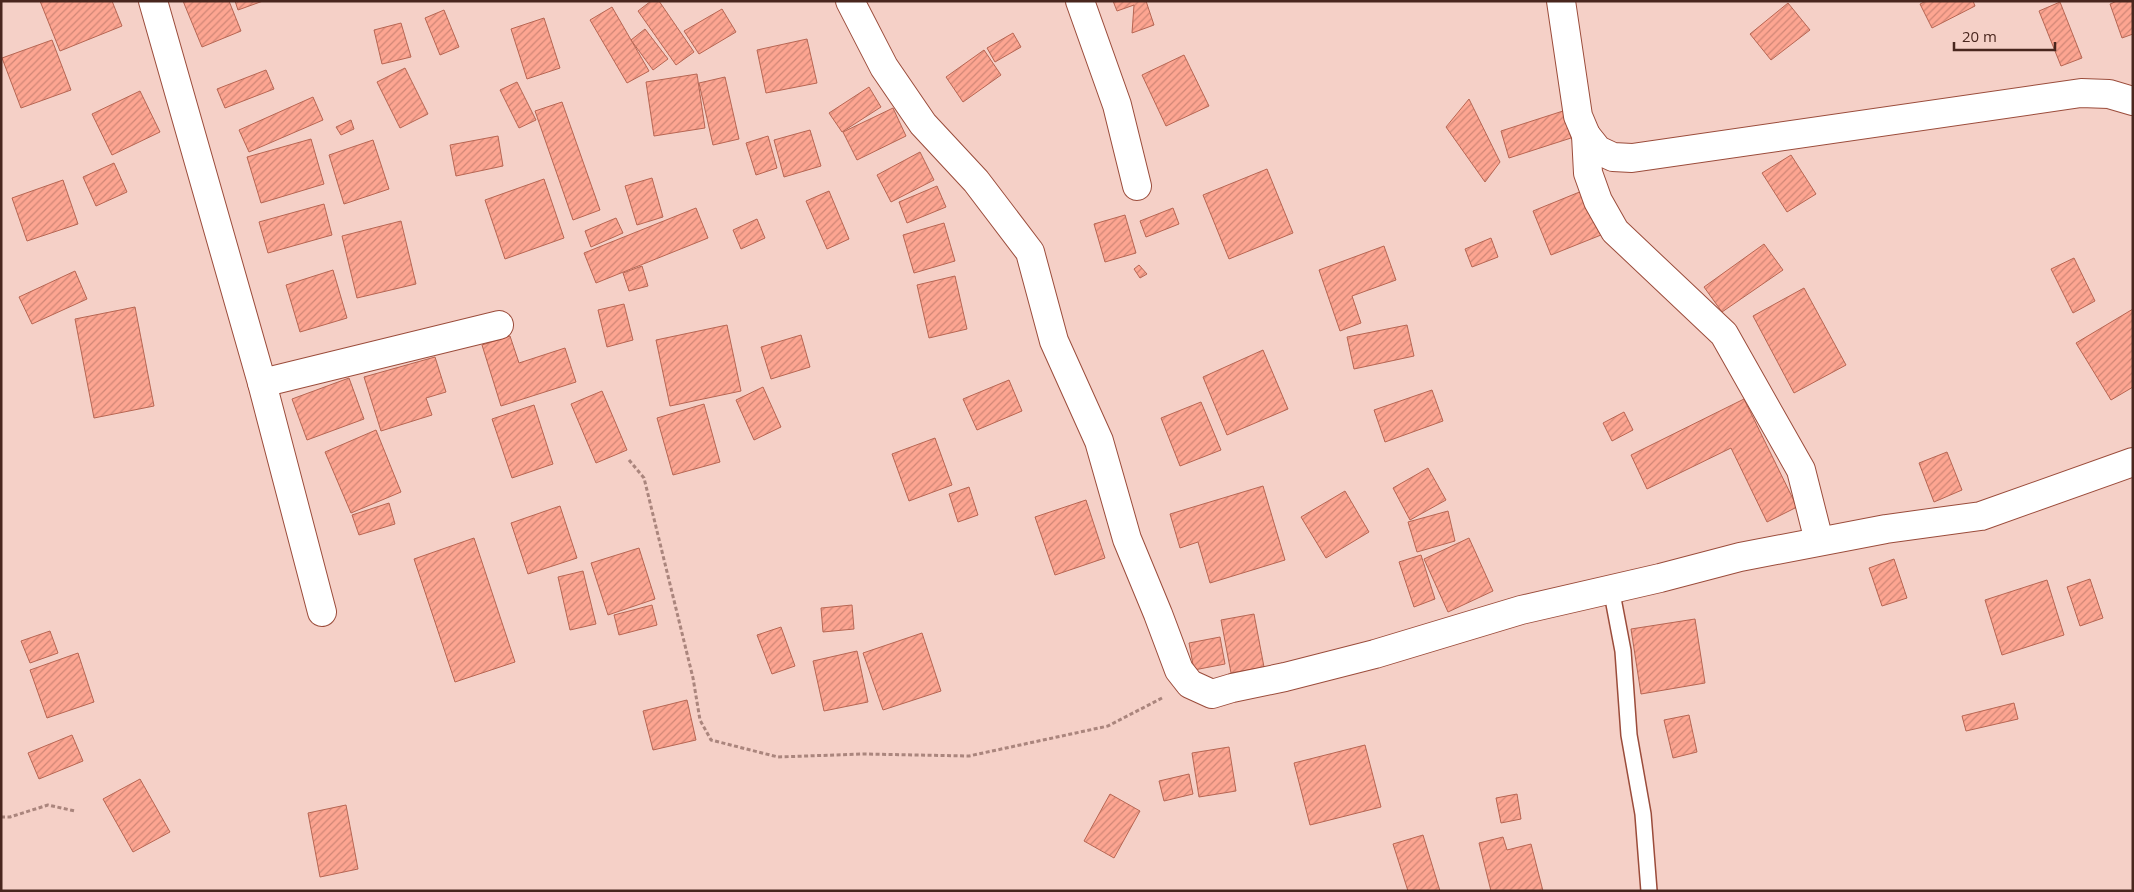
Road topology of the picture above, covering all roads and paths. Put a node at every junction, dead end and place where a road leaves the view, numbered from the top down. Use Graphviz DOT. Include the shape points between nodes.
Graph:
graph roads {
  1 [pos="153,1"];
  2 [pos="850,1"];
  3 [pos="1080,1"];
  4 [pos="1561,1"];
  5 [pos="2133,101"];
  6 [pos="1586,135"];
  7 [pos="1137,186"];
  8 [pos="499,325"];
  9 [pos="262,383"];
  10 [pos="628,460"];
  11 [pos="2133,462"];
  12 [pos="1819,542"];
  13 [pos="1611,588"];
  14 [pos="322,612"];
  15 [pos="1190,684"];
  16 [pos="75,811"];
  17 [pos="1,816"];
  18 [pos="1649,891"];
  1 -- 9 [label="street"];
  2 -- 15 [label="street" via="884,67 923,124 976,181 1030,252 1054,341 1099,441 1127,539 1179,670"];
  3 -- 7 [label="street" via="1117,105"];
  4 -- 6 [label="street" via="1578,116"];
  5 -- 6 [label="street" via="2110,94 2081,93 1632,158 1613,157 1598,150"];
  6 -- 12 [label="street" via="1588,173 1598,201 1615,231 1724,334 1801,470"];
  8 -- 9 [label="street"];
  9 -- 14 [label="street"];
  10 -- 15 [label="path" via="644,478 693,678 700,720 711,740 778,757 864,754 969,756 1108,726"];
  11 -- 12 [label="street" via="1981,516"];
  12 -- 13 [label="street"];
  13 -- 15 [label="street" via="1521,610 1375,654 1212,694"];
  13 -- 18 [label="lane" via="1623,652 1629,735 1643,814"];
  16 -- 17 [label="path" via="48,805 10,817"];
}
